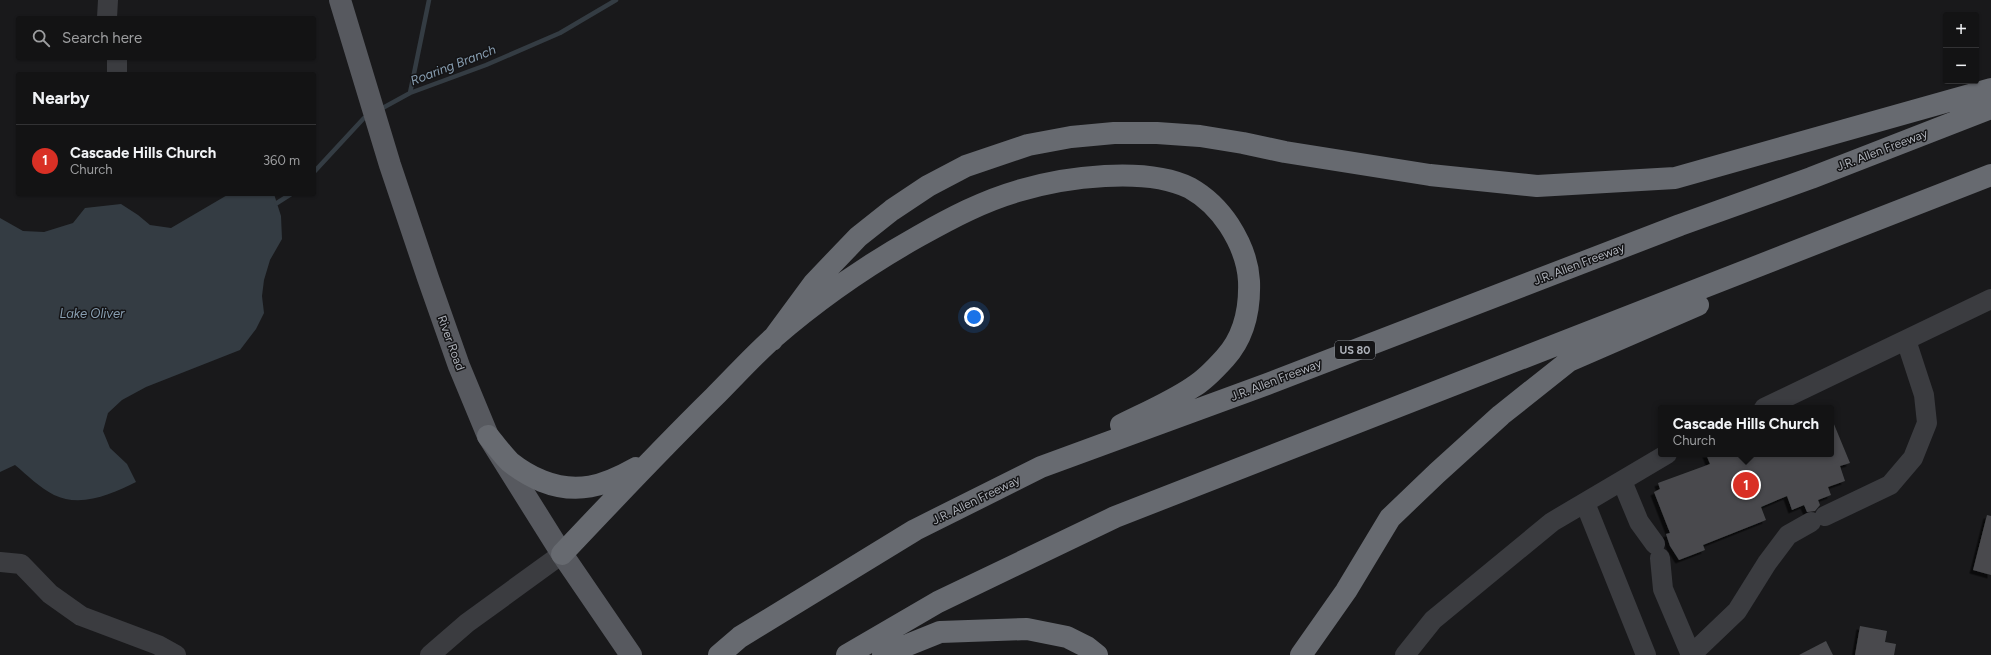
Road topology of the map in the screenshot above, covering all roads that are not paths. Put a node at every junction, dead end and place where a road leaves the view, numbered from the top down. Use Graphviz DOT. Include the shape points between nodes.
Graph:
graph roads {
  1 [pos="108,0"];
  2 [pos="344,10"];
  3 [pos="107,16"];
  4 [pos="117,60"];
  5 [pos="117,72"];
  6 [pos="1991,89"];
  7 [pos="1991,108"];
  8 [pos="1991,176"];
  9 [pos="1991,299"];
  10 [pos="772,340"];
  11 [pos="1906,340"];
  12 [pos="1770,405"];
  13 [pos="488,436"];
  14 [pos="1662,457"];
  15 [pos="647,462"];
  16 [pos="1041,467"];
  17 [pos="1622,481"];
  18 [pos="1585,503"];
  19 [pos="562,554"];
  20 [pos="0,562"];
  21 [pos="176,655"];
  22 [pos="430,655"];
  23 [pos="631,655"];
  24 [pos="719,655"];
  25 [pos="847,655"];
  26 [pos="883,655"];
  27 [pos="1097,655"];
  28 [pos="1301,655"];
  29 [pos="1405,655"];
  30 [pos="1646,655"];
  31 [pos="1691,655"];
  1 -- 3 [label="street"];
  2 -- 13 [label="main road, River Road" via="390,165 459,366"];
  4 -- 5 [label="street"];
  6 -- 10 [label="highway" via="1675,178 1614,182 1537,186 1430,175 1208,137 1157,133 1099,134 1028,145 966,166 928,186 892,210 858,237 814,283"];
  7 -- 16 [label="highway, J.R. Allen Freeway / US 80" via="1812,178"];
  8 -- 25 [label="highway" via="1115,517 938,602"];
  8 -- 28 [label="highway" via="1569,361 1501,415 1390,518 1346,591"];
  9 -- 11 [label="street"];
  10 -- 15 [label="highway"];
  10 -- 16 [label="highway" via="847,281 902,246 999,197 1062,180 1105,176 1170,181 1190,188 1208,200 1223,216 1244,254 1249,297 1246,318 1238,338 1227,356 1195,386"];
  11 -- 12 [label="street"];
  11 -- 31 [label="street" via="1924,395 1927,423 1913,458 1890,485 1788,534 1737,611"];
  13 -- 15 [label="highway" via="510,462 528,475 557,487 576,489 593,486 619,477"];
  13 -- 19 [label="main road, River Road"];
  14 -- 17 [label="street"];
  15 -- 19 [label="highway"];
  16 -- 24 [label="highway, J.R. Allen Freeway / US 80" via="915,530 740,637"];
  17 -- 18 [label="street"];
  17 -- 31 [label="street" via="1639,522 1657,551 1663,589"];
  18 -- 29 [label="street" via="1552,522 1433,620"];
  18 -- 30 [label="street"];
  19 -- 22 [label="street" via="467,623"];
  19 -- 23 [label="main road, River Road"];
  20 -- 21 [label="street" via="21,564 50,594 81,616 158,645"];
  26 -- 27 [label="highway" via="940,632 1027,629 1068,636"];
}
